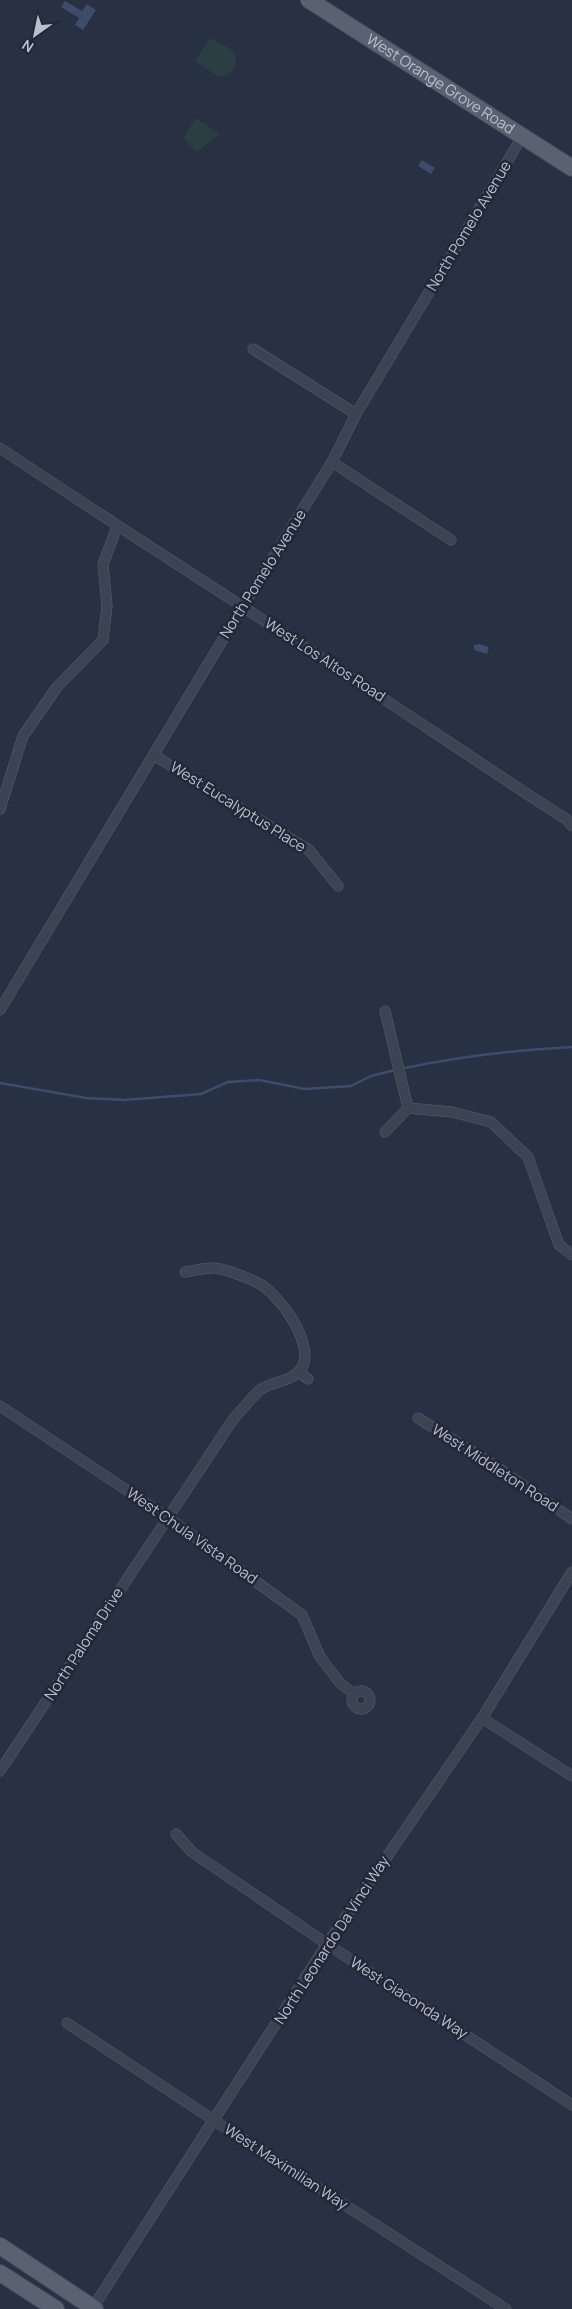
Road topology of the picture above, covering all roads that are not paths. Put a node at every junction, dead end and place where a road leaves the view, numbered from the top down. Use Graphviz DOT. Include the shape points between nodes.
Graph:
graph roads {
  1 [pos="309,0"];
  2 [pos="522,137"];
  3 [pos="572,168"];
  4 [pos="254,349"];
  5 [pos="356,414"];
  6 [pos="0,448"];
  7 [pos="332,462"];
  8 [pos="117,527"];
  9 [pos="451,540"];
  10 [pos="243,606"];
  11 [pos="155,756"];
  12 [pos="0,809"];
  13 [pos="572,826"];
  14 [pos="338,886"];
  15 [pos="0,1010"];
  16 [pos="385,1011"];
  17 [pos="408,1108"];
  18 [pos="385,1132"];
  19 [pos="572,1255"];
  20 [pos="185,1272"];
  21 [pos="298,1372"];
  22 [pos="308,1379"];
  23 [pos="0,1406"];
  24 [pos="418,1418"];
  25 [pos="167,1517"];
  26 [pos="572,1519"];
  27 [pos="572,1572"];
  28 [pos="354,1694"];
  29 [pos="482,1718"];
  30 [pos="0,1771"];
  31 [pos="572,1775"];
  32 [pos="176,1834"];
  33 [pos="327,1944"];
  34 [pos="67,2024"];
  35 [pos="572,2105"];
  36 [pos="215,2121"];
  37 [pos="0,2246"];
  38 [pos="0,2273"];
  39 [pos="47,2307"];
  40 [pos="94,2309"];
  41 [pos="506,2309"];
  1 -- 2 [label="main road, West Orange Grove Road"];
  2 -- 3 [label="main road, West Orange Grove Road"];
  2 -- 5 [label="street, North Pomelo Avenue"];
  4 -- 5 [label="street"];
  5 -- 7 [label="street, North Pomelo Avenue"];
  6 -- 8 [label="street, West Los Altos Road"];
  7 -- 9 [label="street"];
  7 -- 10 [label="street, North Pomelo Avenue"];
  8 -- 10 [label="street, West Los Altos Road"];
  8 -- 12 [label="street" via="104,564 107,606 103,640 57,687 23,736"];
  10 -- 11 [label="street, North Pomelo Avenue"];
  10 -- 13 [label="street, West Los Altos Road" via="463,750"];
  11 -- 14 [label="street, West Eucalyptus Place" via="309,850"];
  11 -- 15 [label="street, North Pomelo Avenue"];
  16 -- 17 [label="street"];
  17 -- 18 [label="street"];
  17 -- 19 [label="street" via="452,1112 491,1122 528,1157 559,1245"];
  20 -- 21 [label="street" via="215,1268 260,1283 282,1304 299,1333 305,1359"];
  21 -- 22 [label="street"];
  21 -- 25 [label="street, North Paloma Drive" via="262,1389 234,1418"];
  23 -- 25 [label="street, West Chula Vista Road"];
  24 -- 26 [label="street, West Middleton Road"];
  25 -- 28 [label="street, West Chula Vista Road" via="302,1614 320,1657 340,1683"];
  25 -- 30 [label="street, North Paloma Drive"];
  27 -- 29 [label="street, North Leonardo Da Vinci Way"];
  29 -- 31 [label="street"];
  29 -- 33 [label="street, North Leonardo Da Vinci Way"];
  32 -- 33 [label="street, West Giaconda Way" via="192,1852"];
  33 -- 35 [label="street, West Giaconda Way"];
  33 -- 36 [label="street, North Leonardo Da Vinci Way"];
  34 -- 36 [label="street, West Maximilian Way"];
  36 -- 40 [label="street, North Leonardo Da Vinci Way"];
  36 -- 41 [label="street, West Maximilian Way"];
  37 -- 40 [label="main road"];
  38 -- 39 [label="main road"];
}
